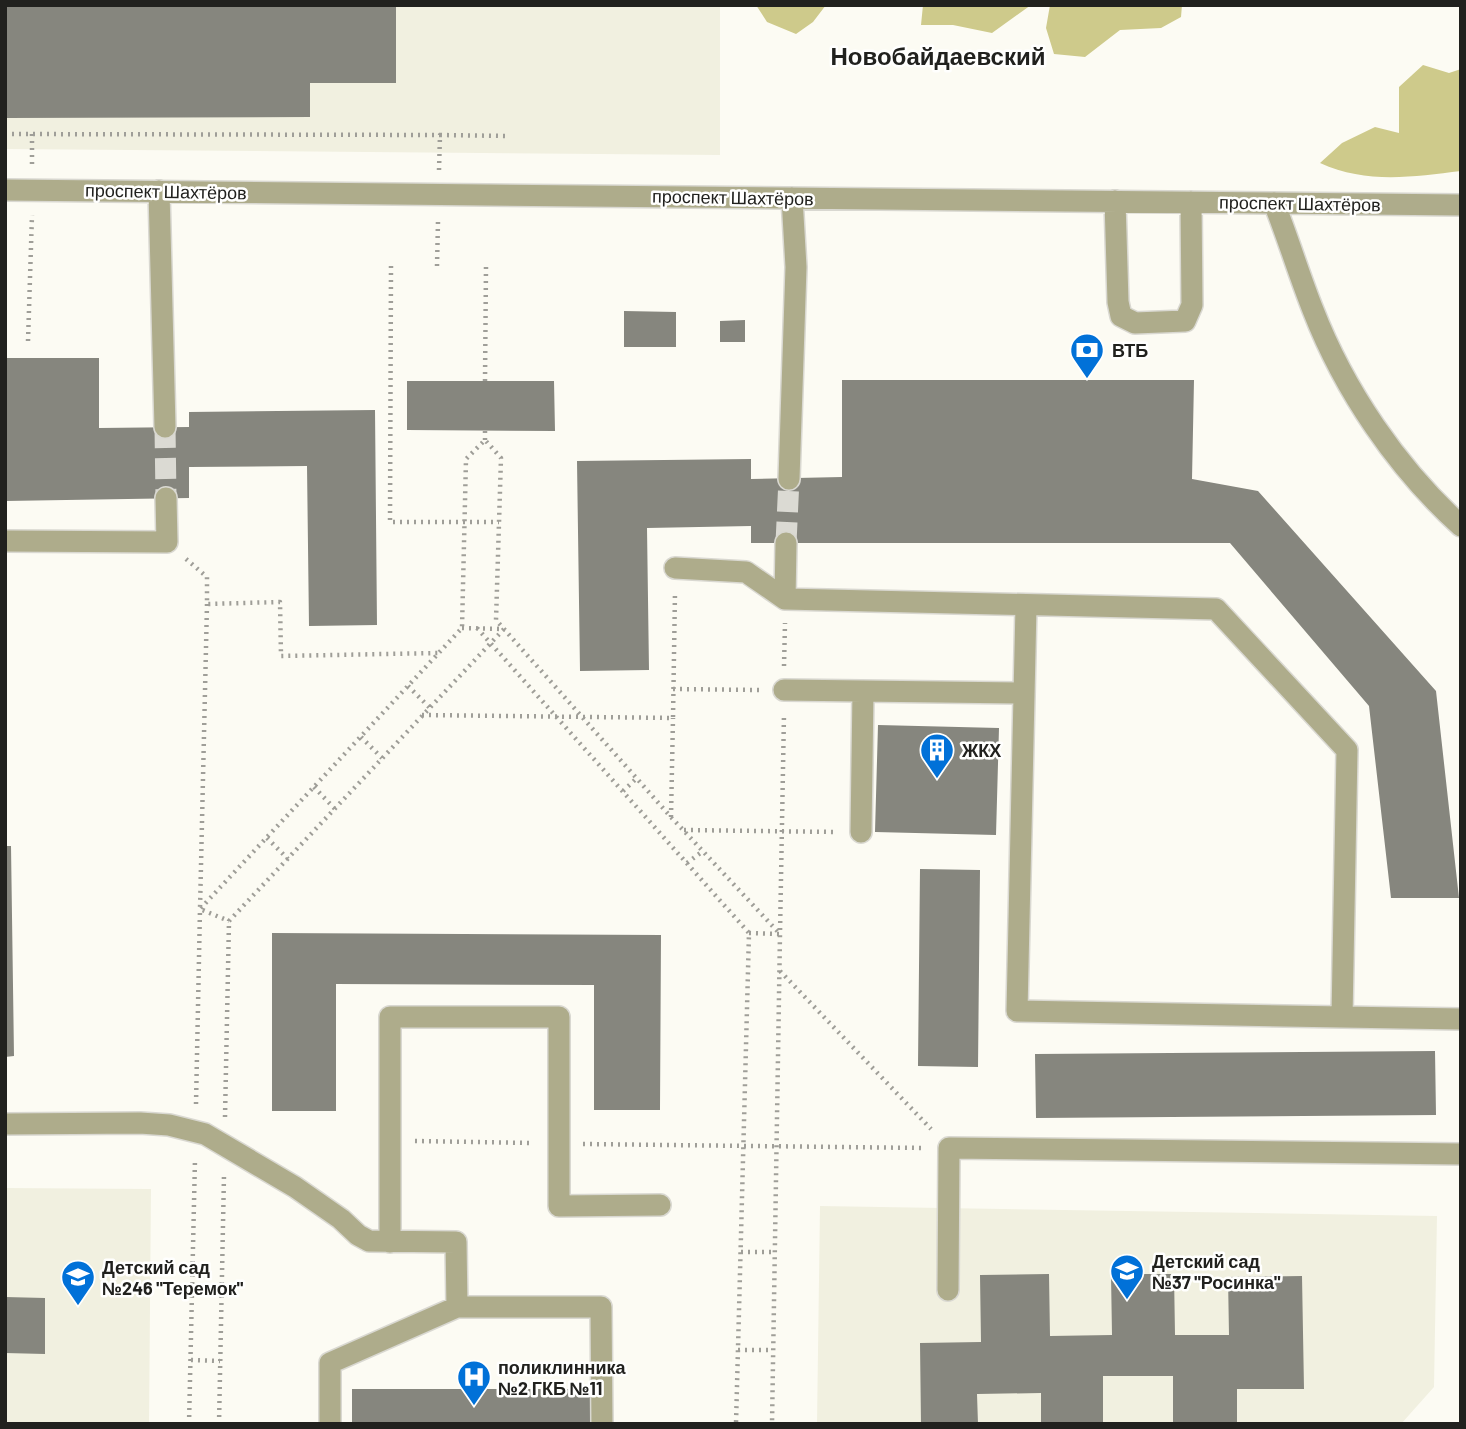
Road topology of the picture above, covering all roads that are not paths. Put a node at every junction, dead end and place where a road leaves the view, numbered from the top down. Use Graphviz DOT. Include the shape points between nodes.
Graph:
graph roads {
  1 [pos="5,190"];
  2 [pos="159,191"];
  3 [pos="792,198"];
  4 [pos="1115,201"];
  5 [pos="1191,202"];
  6 [pos="1274,203"];
  7 [pos="1461,205"];
  8 [pos="164,427"];
  9 [pos="789,479"];
  10 [pos="166,498"];
  11 [pos="1461,526"];
  12 [pos="5,541"];
  13 [pos="786,543"];
  14 [pos="675,568"];
  15 [pos="785,599"];
  16 [pos="1026,606"];
  17 [pos="784,690"];
  18 [pos="863,691"];
  19 [pos="1024,694"];
  20 [pos="861,832"];
  21 [pos="1342,1017"];
  22 [pos="1461,1018"];
  23 [pos="5,1124"];
  24 [pos="1461,1154"];
  25 [pos="660,1205"];
  26 [pos="390,1242"];
  27 [pos="948,1290"];
  28 [pos="457,1307"];
  29 [pos="330,1424"];
  30 [pos="602,1424"];
  1 -- 2 [label="street, проспект Шахтёров"];
  2 -- 3 [label="street, проспект Шахтёров"];
  2 -- 8 [label="street"];
  3 -- 4 [label="street, проспект Шахтёров"];
  3 -- 9 [label="street" via="796,267"];
  4 -- 5 [label="street, проспект Шахтёров"];
  4 -- 5 [label="street" via="1118,302 1121,316 1135,323 1185,321 1192,305"];
  5 -- 6 [label="street, проспект Шахтёров"];
  6 -- 7 [label="street, проспект Шахтёров"];
  6 -- 11 [label="street" via="1313,310 1341,369 1381,436 1429,497"];
  10 -- 12 [label="street" via="167,542"];
  13 -- 15 [label="street"];
  14 -- 15 [label="street" via="746,572"];
  15 -- 16 [label="street"];
  16 -- 19 [label="street"];
  16 -- 21 [label="street" via="1216,609 1347,750"];
  17 -- 18 [label="street"];
  18 -- 19 [label="street"];
  18 -- 20 [label="street"];
  19 -- 21 [label="street" via="1017,1011"];
  21 -- 22 [label="street"];
  23 -- 26 [label="street" via="139,1123 195,1131 225,1144 325,1208 358,1236"];
  24 -- 27 [label="street" via="949,1148"];
  25 -- 26 [label="street" via="559,1206 559,1017 390,1017"];
  26 -- 28 [label="street" via="456,1242"];
  28 -- 29 [label="street" via="330,1363"];
  28 -- 30 [label="street" via="601,1307"];
}
